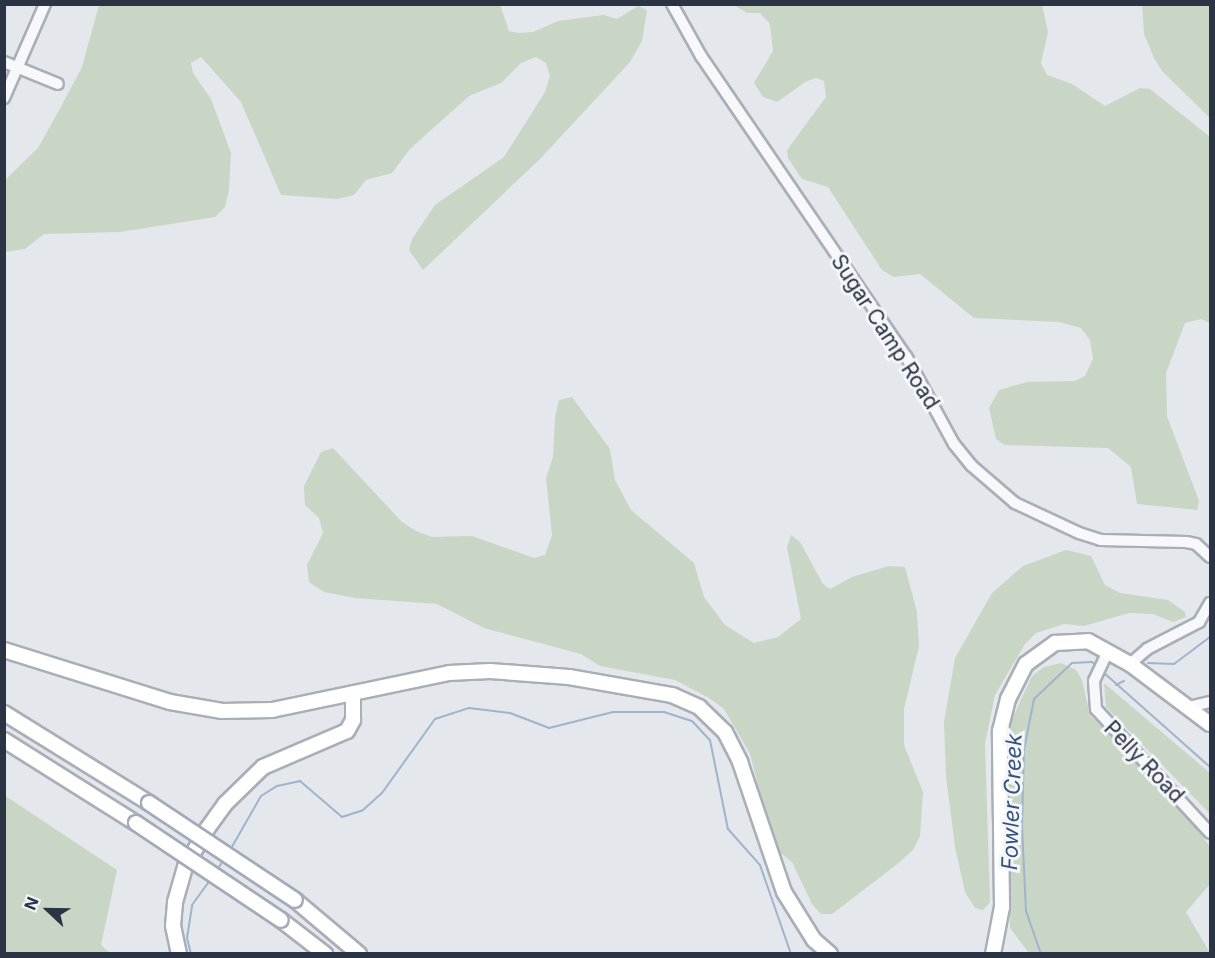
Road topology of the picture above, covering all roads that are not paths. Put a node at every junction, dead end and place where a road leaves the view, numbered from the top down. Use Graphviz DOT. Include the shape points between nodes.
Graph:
graph roads {
  1 [pos="45,4"];
  2 [pos="672,4"];
  3 [pos="4,62"];
  4 [pos="19,68"];
  5 [pos="58,84"];
  6 [pos="4,98"];
  7 [pos="1210,558"];
  8 [pos="1210,603"];
  9 [pos="4,650"];
  10 [pos="1108,651"];
  11 [pos="1130,664"];
  12 [pos="353,694"];
  13 [pos="1210,702"];
  14 [pos="1188,707"];
  15 [pos="4,713"];
  16 [pos="1210,724"];
  17 [pos="4,740"];
  18 [pos="1210,833"];
  19 [pos="179,954"];
  20 [pos="325,954"];
  21 [pos="358,954"];
  22 [pos="830,954"];
  23 [pos="993,954"];
  1 -- 4 [label="street"];
  2 -- 7 [label="street, Sugar Camp Road" via="701,56 906,356 954,444 972,466 1016,503 1079,533 1111,540 1186,542 1196,544"];
  3 -- 4 [label="street"];
  4 -- 5 [label="street"];
  4 -- 6 [label="street"];
  8 -- 11 [label="street" via="1199,622 1147,649"];
  9 -- 12 [label="main road" via="195,708 272,710"];
  10 -- 11 [label="main road"];
  10 -- 18 [label="street, Pelly Road" via="1094,681 1096,709"];
  10 -- 23 [label="main road" via="1088,641 1068,640 1047,647 1026,664 1008,699 998,750 1002,913"];
  11 -- 14 [label="main road"];
  12 -- 19 [label="main road" via="353,720 347,731 263,767 207,828 185,867 175,902 173,926"];
  12 -- 22 [label="main road" via="449,673 490,671 659,691 699,707 721,727 732,744 779,881 806,929"];
  13 -- 14 [label="street"];
  14 -- 16 [label="main road"];
  15 -- 21 [label="main road, bridge" via="295,900"];
  17 -- 20 [label="main road, bridge" via="136,823"];
}
